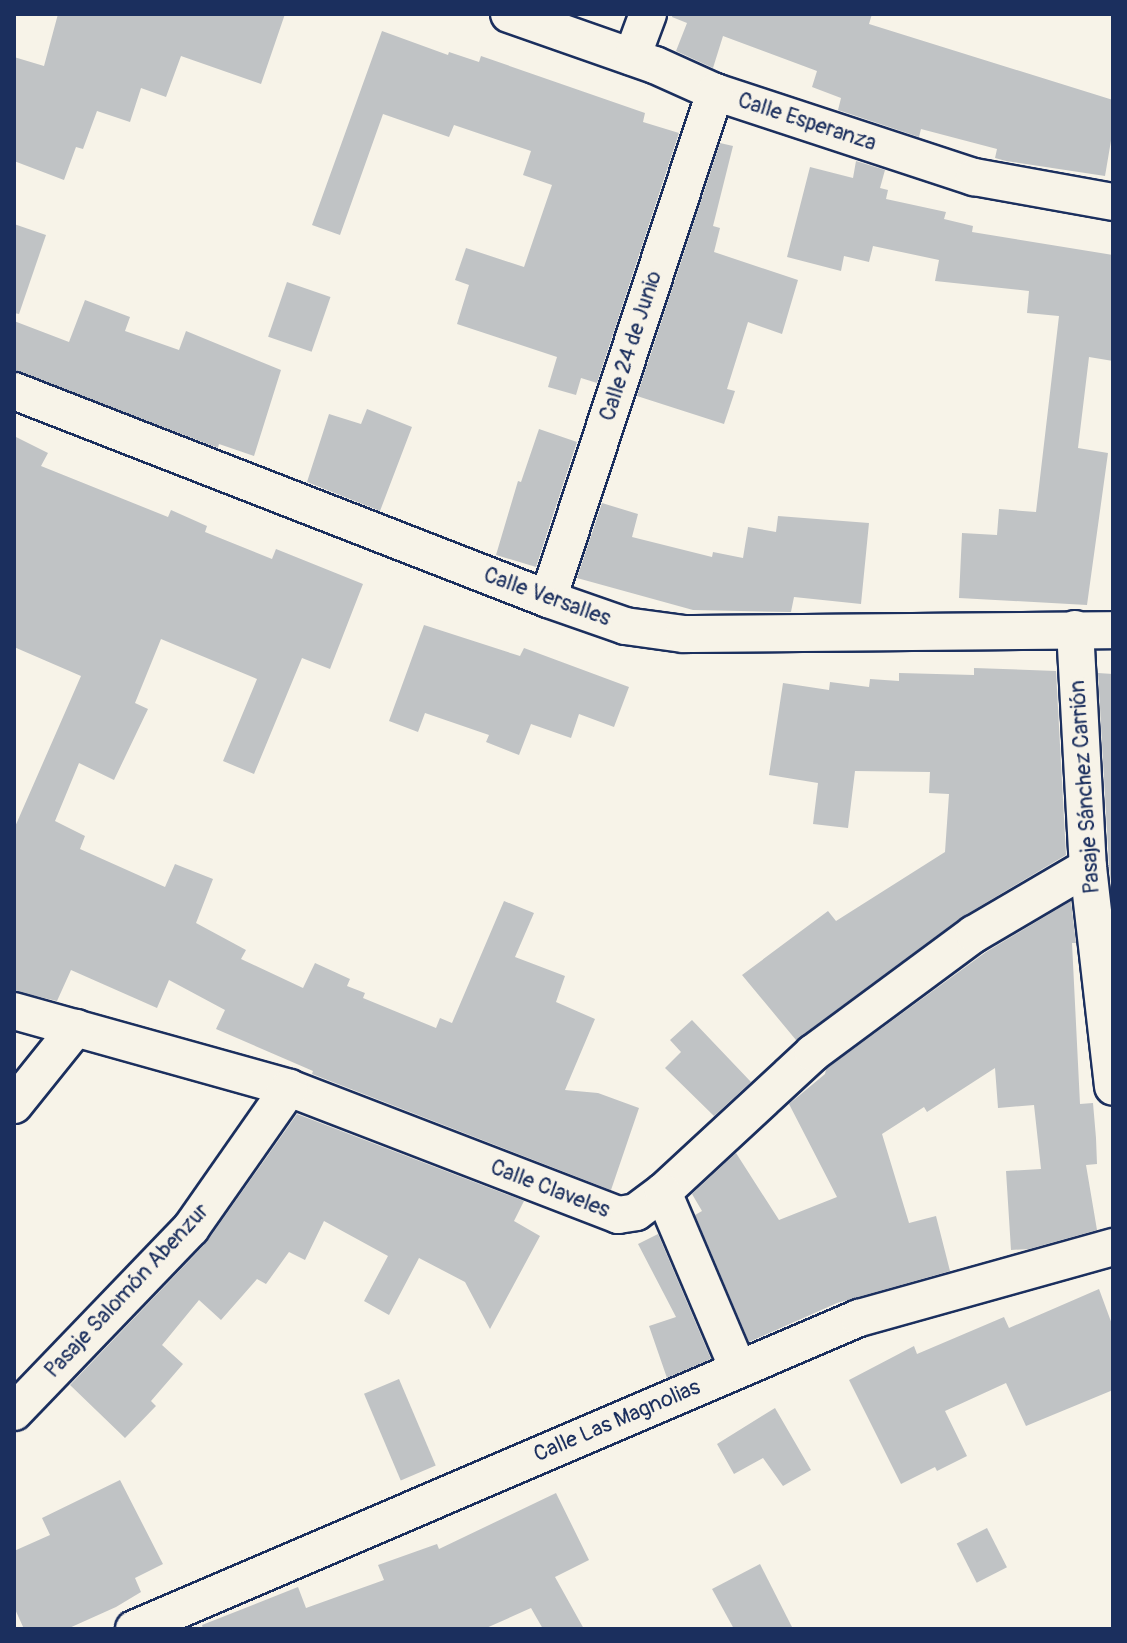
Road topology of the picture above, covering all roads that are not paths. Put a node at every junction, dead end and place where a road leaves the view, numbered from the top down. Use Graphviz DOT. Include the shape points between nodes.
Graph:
graph roads {
  1 [pos="509,14"];
  2 [pos="648,14"];
  3 [pos="632,57"];
  4 [pos="715,92"];
  5 [pos="1113,202"];
  6 [pos="14,391"];
  7 [pos="548,599"];
  8 [pos="1075,629"];
  9 [pos="1113,630"];
  10 [pos="1088,867"];
  11 [pos="14,1011"];
  12 [pos="76,1028"];
  13 [pos="1113,1087"];
  14 [pos="289,1088"];
  15 [pos="14,1105"];
  16 [pos="663,1192"];
  17 [pos="1113,1247"];
  18 [pos="738,1369"];
  19 [pos="14,1412"];
  20 [pos="134,1629"];
  1 -- 3 [label="street, Calle Esperanza"];
  2 -- 3 [label="street"];
  3 -- 4 [label="street, Calle Esperanza"];
  4 -- 5 [label="street, Calle Esperanza" via="974,177"];
  4 -- 7 [label="street, Calle 24 de Junio"];
  6 -- 7 [label="street, Calle Versalles"];
  7 -- 8 [label="street, Calle Versalles" via="625,626 684,634"];
  8 -- 9 [label="street, Calle Versalles"];
  8 -- 10 [label="street, Pasaje Sánchez Carrión"];
  10 -- 13 [label="street, Pasaje Sánchez Carrión"];
  10 -- 16 [label="street, Calle Claveles" via="974,934 813,1053"];
  11 -- 12 [label="street, Calle Claveles"];
  12 -- 14 [label="street, Calle Claveles"];
  12 -- 15 [label="street"];
  14 -- 16 [label="street, Calle Claveles" via="618,1215 636,1212"];
  14 -- 19 [label="street, Pasaje Salomón Abenzur" via="191,1228"];
  16 -- 18 [label="street"];
  17 -- 18 [label="street, Calle Las Magnolias" via="859,1318"];
  18 -- 20 [label="street, Calle Las Magnolias"];
}
